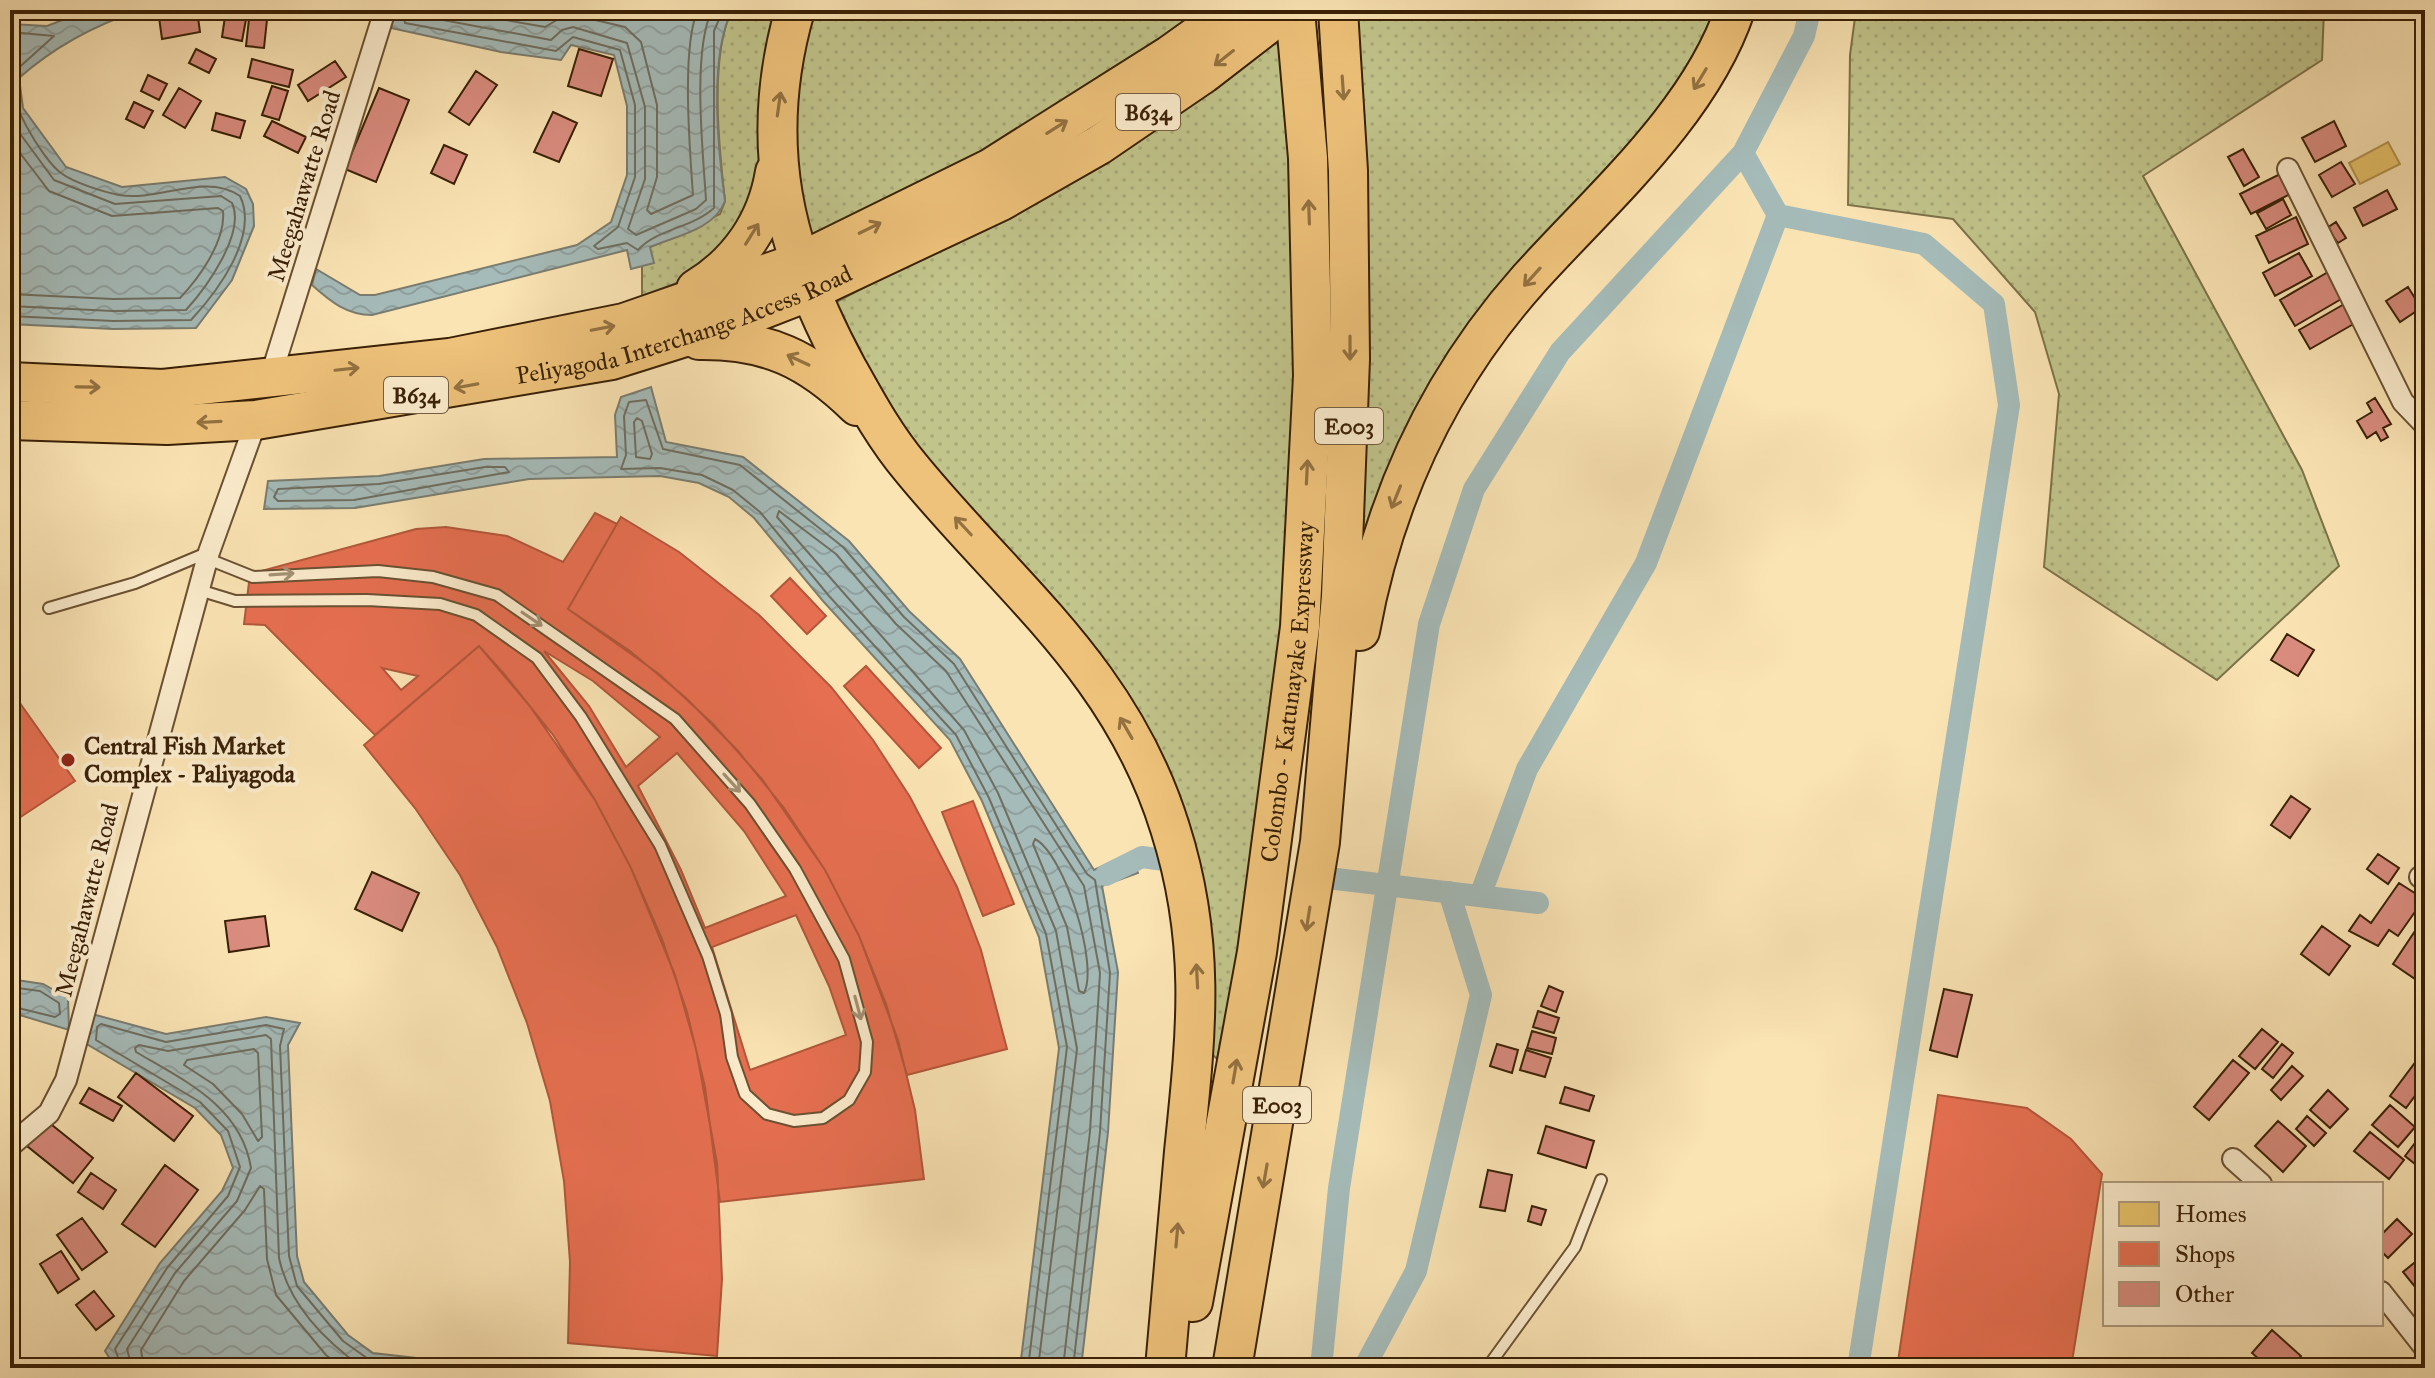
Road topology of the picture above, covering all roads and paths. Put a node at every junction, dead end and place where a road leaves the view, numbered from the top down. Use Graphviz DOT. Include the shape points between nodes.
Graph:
graph roads {
  1 [pos="795,10"];
  2 [pos="1233,10"];
  3 [pos="1286,10"];
  4 [pos="1295,10"];
  5 [pos="1338,10"];
  6 [pos="1735,10"];
  7 [pos="382,17"];
  8 [pos="776,153"];
  9 [pos="2288,169"];
  10 [pos="996,185"];
  11 [pos="805,277"];
  12 [pos="662,328"];
  13 [pos="271,377"];
  14 [pos="10,382"];
  15 [pos="10,420"];
  16 [pos="256,420"];
  17 [pos="2425,425"];
  18 [pos="879,428"];
  19 [pos="208,556"];
  20 [pos="199,590"];
  21 [pos="49,608"];
  22 [pos="1320,842"];
  23 [pos="10,1146"];
  24 [pos="2233,1159"];
  25 [pos="1601,1180"];
  26 [pos="2259,1182"];
  27 [pos="2383,1295"];
  28 [pos="2425,1348"];
  29 [pos="1165,1368"];
  30 [pos="1181,1368"];
  31 [pos="1232,1368"];
  32 [pos="1487,1368"];
  8 -- 1 [label="highway, one-way" via="777,115"];
  10 -- 2 [label="highway, Peliyagoda Interchange Access Road / B634, one-way"];
  3 -- 10 [label="highway, Peliyagoda Interchange Access Road / B634, one-way" via="1099,145"];
  30 -- 4 [label="highway, Colombo - Katunayake Expressway / E003, one-way" via="1257,952 1300,627 1313,376 1308,158"];
  5 -- 22 [label="highway, Colombo - Katunayake Expressway / E003, one-way" via="1348,171 1349,466"];
  6 -- 22 [label="highway, one-way" via="1728,31 1677,112 1484,333 1435,409 1393,503 1369,583"];
  7 -- 13 [label="street, Meegahawatte Road"];
  8 -- 11 [label="highway" via="784,210"];
  12 -- 8 [label="highway, one-way" via="697,289 732,263 768,206"];
  9 -- 17 [label="street" via="2403,402"];
  10 -- 11 [label="highway, Peliyagoda Interchange Access Road / B634"];
  11 -- 12 [label="highway, Peliyagoda Interchange Access Road / B634"];
  11 -- 18 [label="highway" via="815,310"];
  13 -- 12 [label="highway, Peliyagoda Interchange Access Road / B634, one-way"];
  12 -- 16 [label="highway, Peliyagoda Interchange Access Road / B634, one-way" via="612,360"];
  18 -- 12 [label="highway, one-way" via="799,359 745,342"];
  14 -- 13 [label="highway, Peliyagoda Interchange Access Road / B634, one-way" via="163,389"];
  13 -- 16 [label="street, Meegahawatte Road"];
  16 -- 15 [label="highway, Peliyagoda Interchange Access Road / B634, one-way" via="167,425"];
  16 -- 19 [label="street, Meegahawatte Road"];
  29 -- 18 [label="highway, one-way" via="1197,1028 1193,930 1170,828 1142,758 1089,669"];
  19 -- 20 [label="street, Meegahawatte Road"];
  19 -- 20 [label="lane, one-way" via="253,577 378,571 433,577 497,595 675,719 750,804 795,869 844,959 867,1042 865,1072 849,1100 823,1118 794,1121 767,1114 745,1094 708,956 660,845 581,717 537,658 476,615 440,604 235,601"];
  19 -- 21 [label="lane"];
  20 -- 23 [label="street, Meegahawatte Road" via="66,1080 49,1113"];
  22 -- 31 [label="highway, Colombo - Katunayake Expressway / E003, one-way"];
  24 -- 26 [label="street"];
  25 -- 32 [label="lane" via="1575,1247"];
  27 -- 28 [label="street"];
}
